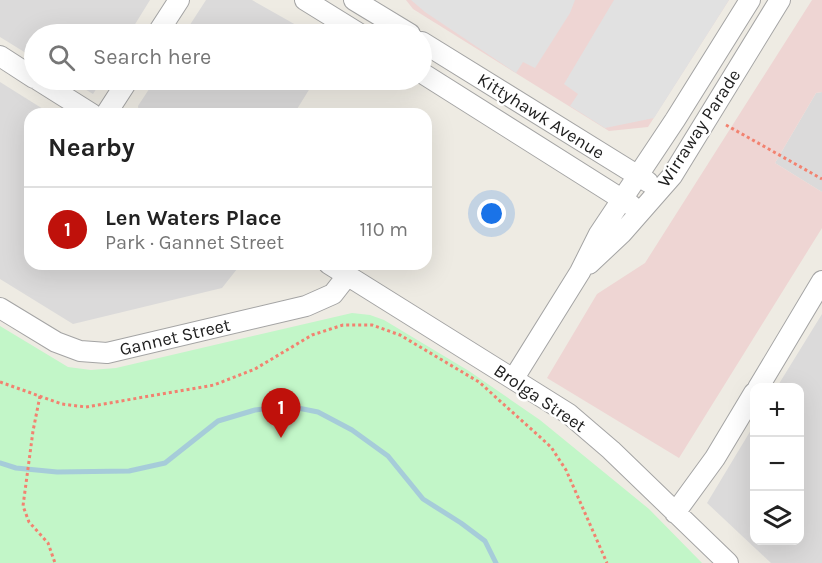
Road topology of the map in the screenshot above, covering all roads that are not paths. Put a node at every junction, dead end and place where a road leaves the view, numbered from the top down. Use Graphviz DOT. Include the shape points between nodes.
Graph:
graph roads {
  1 [pos="179,0"];
  2 [pos="304,0"];
  3 [pos="354,0"];
  4 [pos="750,0"];
  5 [pos="780,0"];
  6 [pos="163,24"];
  7 [pos="344,24"];
  8 [pos="394,24"];
  9 [pos="432,48"];
  10 [pos="0,56"];
  11 [pos="24,71"];
  12 [pos="432,79"];
  13 [pos="54,90"];
  14 [pos="122,90"];
  15 [pos="82,108"];
  16 [pos="110,108"];
  17 [pos="639,176"];
  18 [pos="660,191"];
  19 [pos="621,199"];
  20 [pos="641,212"];
  21 [pos="338,270"];
  22 [pos="580,272"];
  23 [pos="347,276"];
  24 [pos="822,281"];
  25 [pos="0,308"];
  26 [pos="514,378"];
  27 [pos="760,383"];
  28 [pos="750,400"];
  29 [pos="675,513"];
  30 [pos="728,563"];
  1 -- 6 [label="street"];
  2 -- 7 [label="street"];
  3 -- 8 [label="street"];
  4 -- 17 [label="street, Wirraway Parade"];
  5 -- 18 [label="street, Wirraway Parade"];
  9 -- 17 [label="street, Kittyhawk Avenue"];
  10 -- 11 [label="street"];
  12 -- 19 [label="street, Kittyhawk Avenue"];
  13 -- 15 [label="street"];
  14 -- 16 [label="street"];
  17 -- 18 [label="street, Kittyhawk Avenue"];
  17 -- 19 [label="street, Wirraway Parade"];
  18 -- 20 [label="street, Wirraway Parade"];
  19 -- 20 [label="street, Kittyhawk Avenue"];
  19 -- 22 [label="street, Wirraway Parade"];
  20 -- 22 [label="street, Wirraway Parade"];
  21 -- 23 [label="street, Brolga Street"];
  22 -- 26 [label="street, Wirraway Parade"];
  23 -- 25 [label="street, Gannet Street" via="333,294 306,306 106,352 80,351 56,342"];
  23 -- 26 [label="street, Brolga Street"];
  24 -- 27 [label="street"];
  26 -- 29 [label="street, Brolga Street" via="570,414"];
  28 -- 29 [label="street" via="715,458"];
  29 -- 30 [label="street, Brolga Street"];
}
